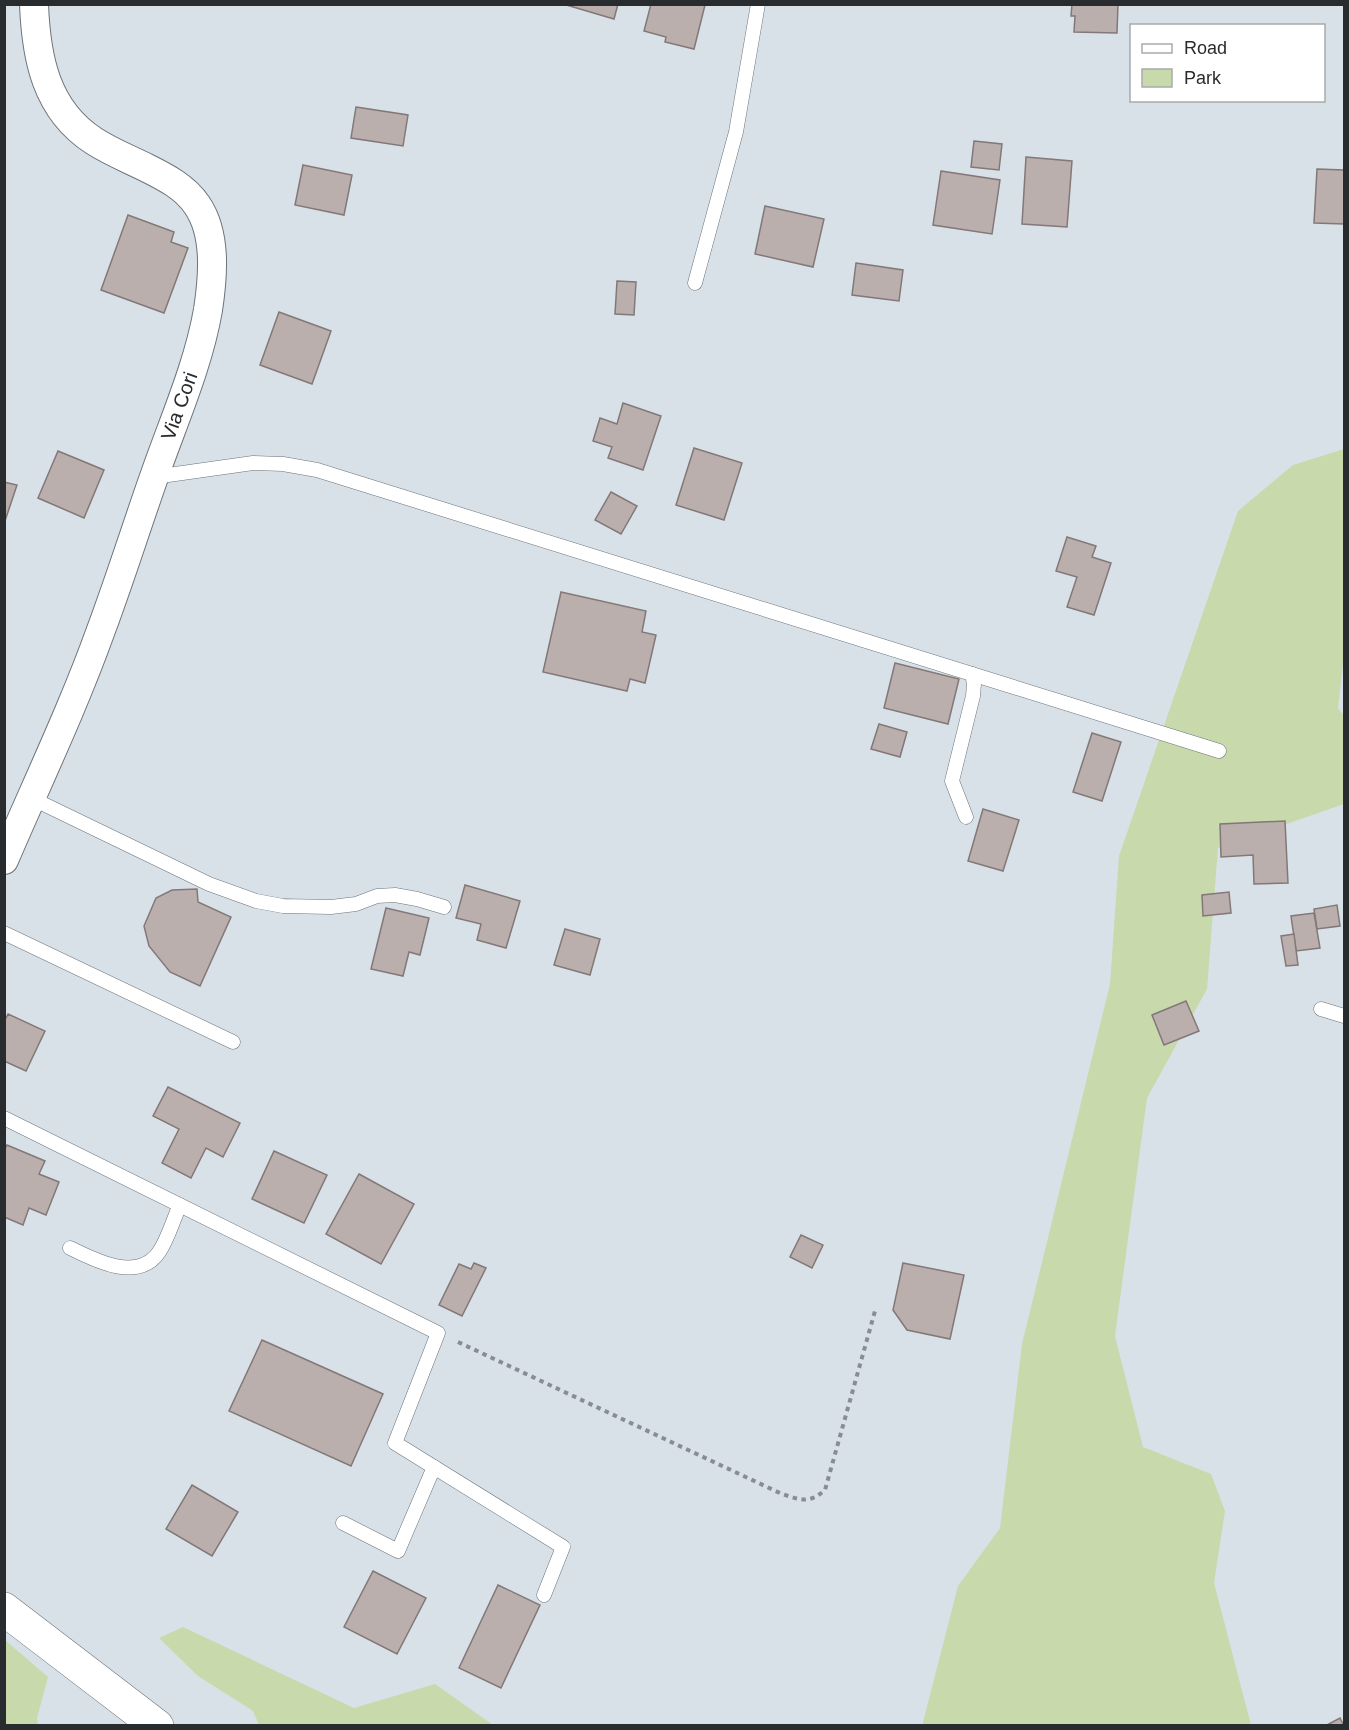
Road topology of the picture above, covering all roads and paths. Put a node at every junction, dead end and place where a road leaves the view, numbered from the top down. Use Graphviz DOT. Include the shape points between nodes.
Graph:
graph roads {
  1 [pos="34,4"];
  2 [pos="758,4"];
  3 [pos="695,283"];
  4 [pos="154,477"];
  5 [pos="972,674"];
  6 [pos="1219,751"];
  7 [pos="31,798"];
  8 [pos="966,817"];
  9 [pos="4,860"];
  10 [pos="444,907"];
  11 [pos="4,933"];
  12 [pos="1321,1009"];
  13 [pos="1344,1016"];
  14 [pos="233,1042"];
  15 [pos="4,1118"];
  16 [pos="180,1205"];
  17 [pos="70,1248"];
  18 [pos="875,1311"];
  19 [pos="438,1333"];
  20 [pos="434,1467"];
  21 [pos="342,1523"];
  22 [pos="544,1595"];
  23 [pos="4,1609"];
  24 [pos="157,1725"];
  1 -- 4 [label="street, Via Cori" via="42,69 63,113 92,140 182,189 197,204 206,224 211,267 203,332"];
  2 -- 3 [label="lane" via="736,132"];
  4 -- 5 [label="lane" via="253,463 317,470"];
  4 -- 7 [label="street, Via Cori" via="101,631"];
  5 -- 6 [label="lane"];
  5 -- 8 [label="lane" via="973,696 952,781"];
  7 -- 9 [label="street, Via Cori"];
  7 -- 10 [label="lane" via="209,884 256,901 331,907 395,895"];
  11 -- 14 [label="lane"];
  12 -- 13 [label="lane"];
  15 -- 16 [label="lane"];
  16 -- 17 [label="lane" via="159,1252 139,1266 114,1266"];
  16 -- 19 [label="lane"];
  18 -- 19 [label="path" via="825,1490 809,1500 783,1494"];
  19 -- 20 [label="lane" via="395,1443"];
  20 -- 21 [label="lane" via="398,1551"];
  20 -- 22 [label="lane" via="563,1547"];
  23 -- 24 [label="main road"];
}
